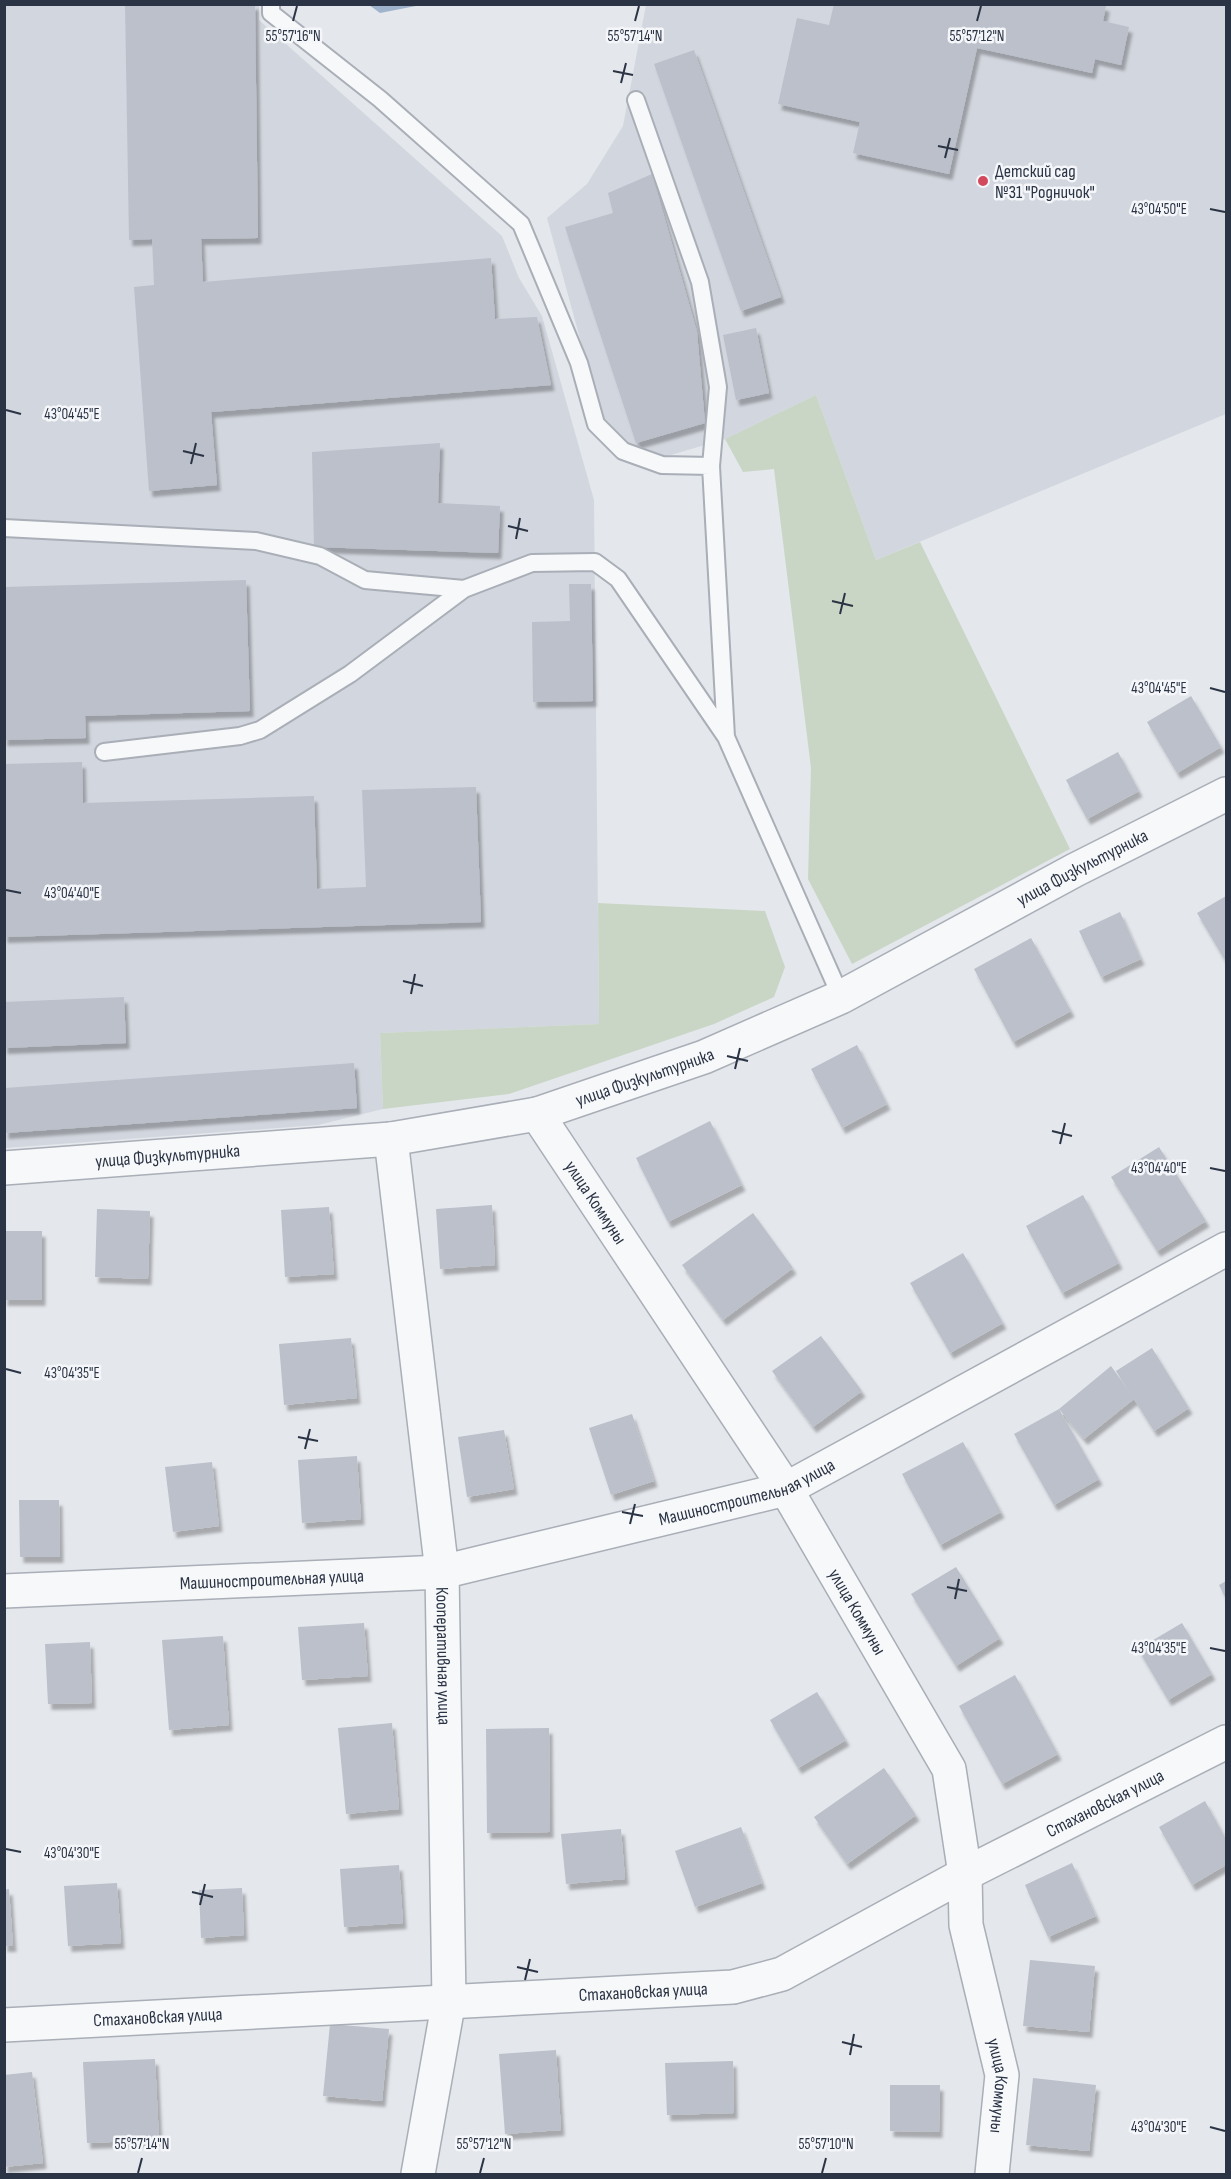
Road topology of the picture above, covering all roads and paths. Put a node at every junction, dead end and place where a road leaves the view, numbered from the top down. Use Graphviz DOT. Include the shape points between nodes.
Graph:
graph roads {
  1 [pos="271,4"];
  2 [pos="636,100"];
  3 [pos="711,466"];
  4 [pos="4,528"];
  5 [pos="465,590"];
  6 [pos="726,737"];
  7 [pos="104,752"];
  8 [pos="1227,794"];
  9 [pos="841,997"];
  10 [pos="537,1114"];
  11 [pos="391,1139"];
  12 [pos="4,1168"];
  13 [pos="1227,1249"];
  14 [pos="786,1489"];
  15 [pos="442,1572"];
  16 [pos="4,1591"];
  17 [pos="1227,1742"];
  18 [pos="965,1874"];
  19 [pos="449,2000"];
  20 [pos="4,2025"];
  21 [pos="418,2175"];
  22 [pos="992,2175"];
  1 -- 3 [label="lane" via="271,13 380,99 521,224 579,363 596,424 623,451 662,465"];
  2 -- 3 [label="lane" via="700,282 718,387"];
  3 -- 6 [label="lane"];
  4 -- 5 [label="lane" via="256,542 320,556 365,580"];
  5 -- 6 [label="lane" via="532,563 594,562 618,579"];
  5 -- 7 [label="lane" via="350,674 260,730"];
  6 -- 9 [label="lane"];
  8 -- 9 [label="street, улица Физкультурника" via="1075,870"];
  9 -- 10 [label="street, улица Физкультурника" via="704,1057"];
  10 -- 11 [label="street, улица Физкультурника"];
  10 -- 14 [label="street, улица Коммуны"];
  11 -- 12 [label="street, улица Физкультурника"];
  11 -- 15 [label="street, Кооперативная улица"];
  13 -- 14 [label="street, Машиностроительная улица"];
  14 -- 15 [label="street, Машиностроительная улица"];
  14 -- 18 [label="street, улица Коммуны" via="949,1768"];
  15 -- 16 [label="street, Машиностроительная улица"];
  15 -- 19 [label="street, Кооперативная улица"];
  17 -- 18 [label="street, Стахановская улица"];
  18 -- 19 [label="street, Стахановская улица" via="782,1974 733,1987"];
  18 -- 22 [label="street, улица Коммуны" via="966,1925 1002,2075"];
  19 -- 20 [label="street, Стахановская улица"];
  19 -- 21 [label="street, Кооперативная улица"];
}
